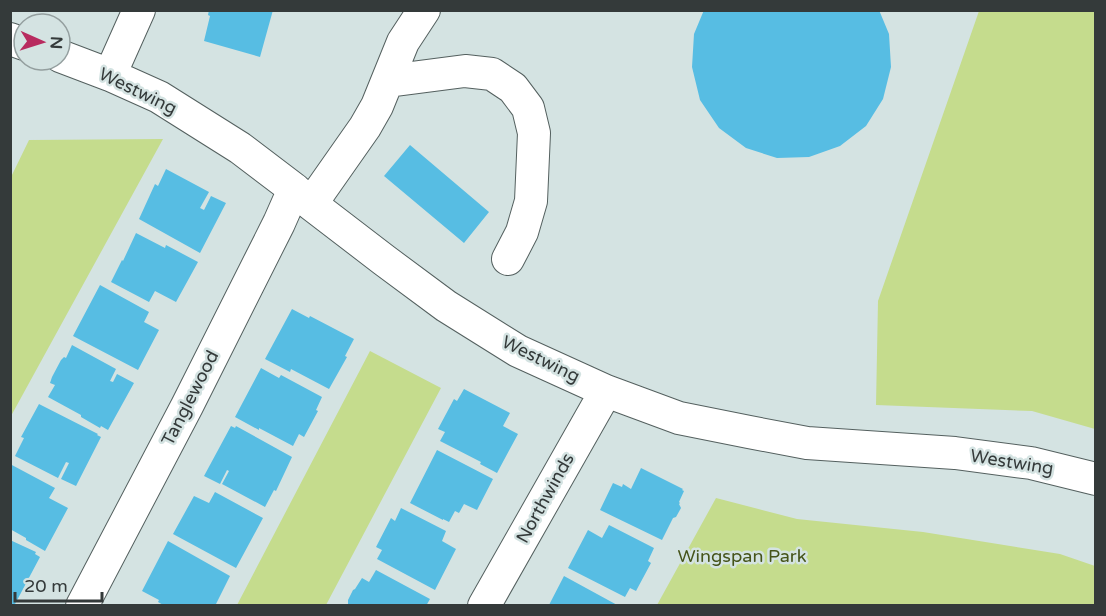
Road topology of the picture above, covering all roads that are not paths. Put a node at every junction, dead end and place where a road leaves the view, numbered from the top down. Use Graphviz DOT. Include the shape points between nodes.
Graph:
graph roads {
  1 [pos="139,10"];
  2 [pos="424,10"];
  3 [pos="72,61"];
  4 [pos="110,75"];
  5 [pos="388,81"];
  6 [pos="303,197"];
  7 [pos="508,259"];
  8 [pos="606,391"];
  9 [pos="1095,479"];
  10 [pos="82,606"];
  11 [pos="484,606"];
  1 -- 4 [label="street"];
  2 -- 5 [label="street, Tanglewood" via="403,42"];
  3 -- 4 [label="street, Westwing"];
  4 -- 6 [label="street, Westwing" via="159,97 240,148"];
  5 -- 6 [label="street, Tanglewood" via="365,127"];
  5 -- 7 [label="street" via="465,71 492,74 513,88 528,108 534,133 531,201 522,232"];
  6 -- 8 [label="street, Westwing" via="455,312 518,351"];
  6 -- 10 [label="street, Tanglewood" via="279,223"];
  8 -- 9 [label="street, Westwing" via="679,418 784,439 955,453 1031,463"];
  8 -- 11 [label="street, Northwinds"];
}
